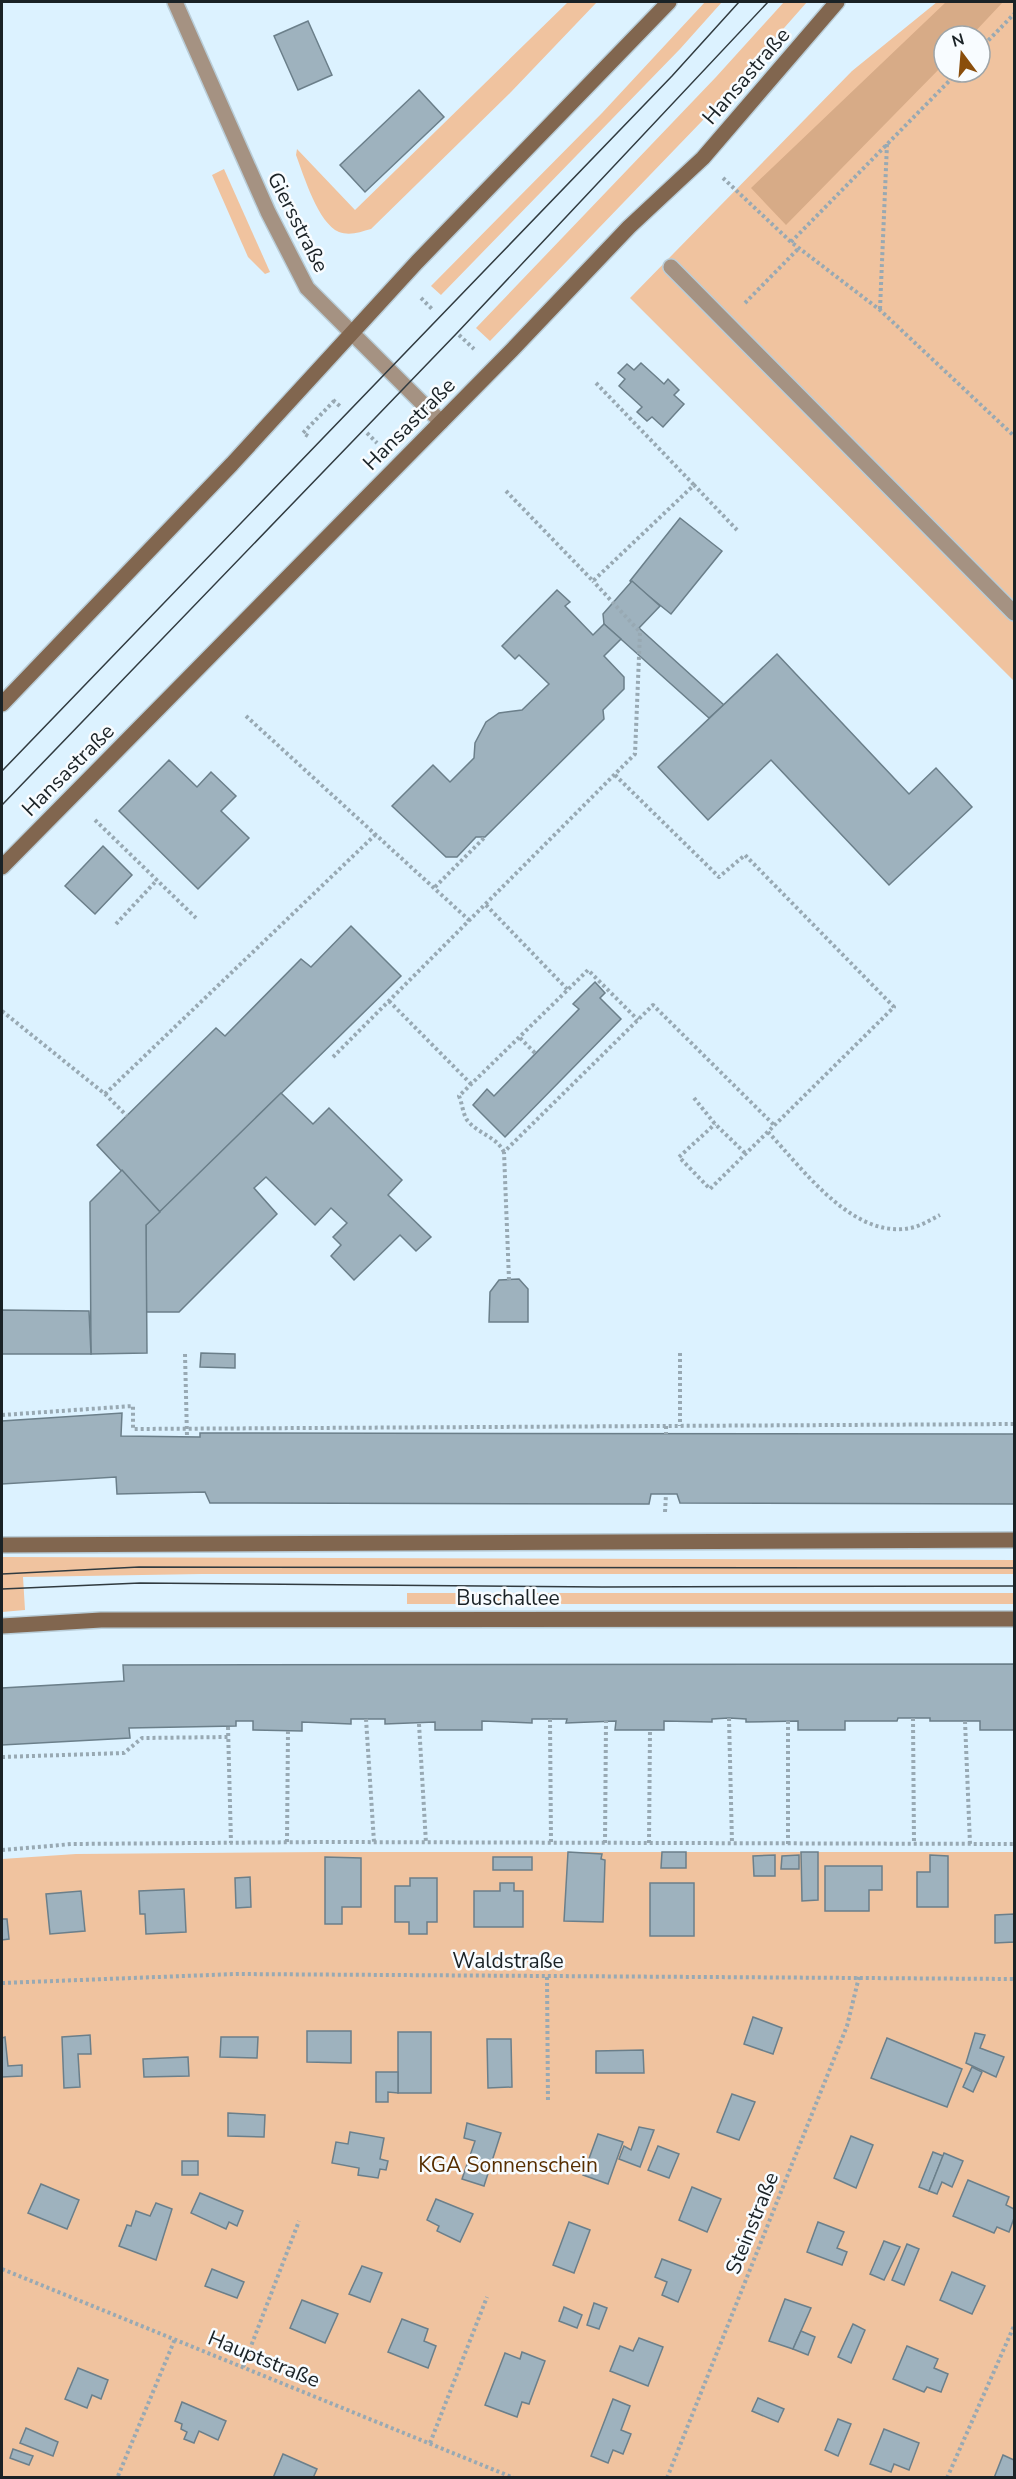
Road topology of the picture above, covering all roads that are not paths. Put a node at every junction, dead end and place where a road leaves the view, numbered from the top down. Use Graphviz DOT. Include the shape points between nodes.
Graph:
graph roads {
  1 [pos="175,2"];
  2 [pos="669,2"];
  3 [pos="837,2"];
  4 [pos="671,267"];
  5 [pos="352,333"];
  6 [pos="441,422"];
  7 [pos="1014,613"];
  8 [pos="2,704"];
  9 [pos="2,867"];
  10 [pos="1014,1540"];
  11 [pos="2,1545"];
  12 [pos="1014,1619"];
  13 [pos="2,1626"];
  1 -- 5 [label="street, Giersstraße" via="268,212 301,275 308,288"];
  2 -- 5 [label="main road"];
  3 -- 6 [label="main road, Hansastraße" via="703,158 629,227"];
  4 -- 7 [label="street"];
  5 -- 6 [label="street, Giersstraße"];
  5 -- 8 [label="main road"];
  6 -- 9 [label="main road, Hansastraße"];
  10 -- 11 [label="main road"];
  12 -- 13 [label="main road, Buschallee" via="101,1620"];
}
